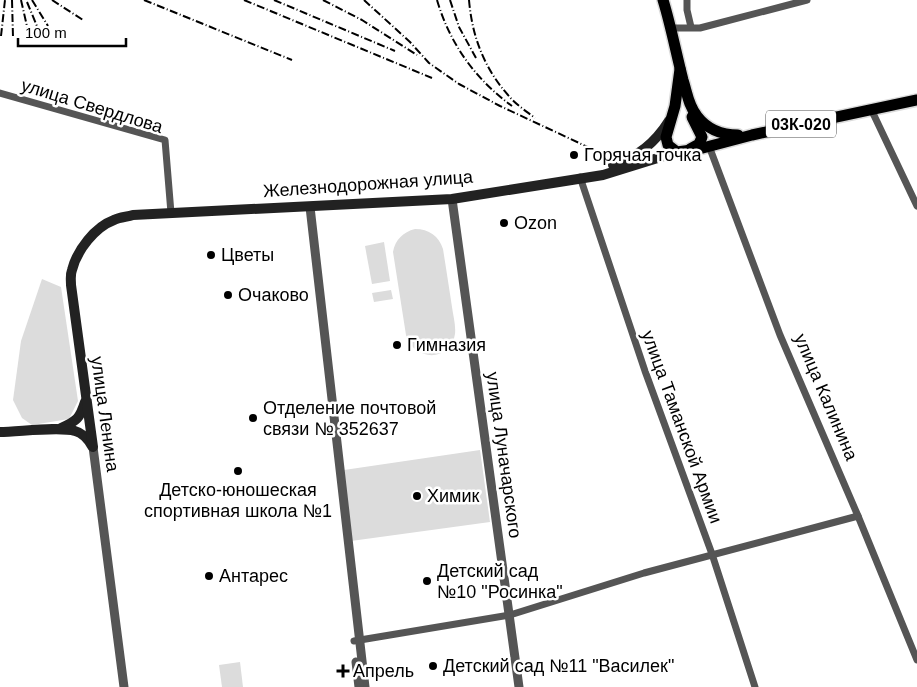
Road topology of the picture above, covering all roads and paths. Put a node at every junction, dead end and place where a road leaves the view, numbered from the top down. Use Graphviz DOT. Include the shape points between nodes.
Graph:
graph roads {
  1 [pos="663,0"];
  2 [pos="687,0"];
  3 [pos="807,0"];
  4 [pos="691,27"];
  5 [pos="671,28"];
  6 [pos="680,69"];
  7 [pos="0,93"];
  8 [pos="686,96"];
  9 [pos="917,100"];
  10 [pos="871,110"];
  11 [pos="673,114"];
  12 [pos="752,135"];
  13 [pos="709,146"];
  14 [pos="681,151"];
  15 [pos="581,177"];
  16 [pos="452,199"];
  17 [pos="917,206"];
  18 [pos="307,207"];
  19 [pos="171,213"];
  20 [pos="86,396"];
  21 [pos="60,429"];
  22 [pos="0,432"];
  23 [pos="93,447"];
  24 [pos="858,516"];
  25 [pos="712,554"];
  26 [pos="510,615"];
  27 [pos="357,641"];
  28 [pos="917,660"];
  29 [pos="124,687"];
  30 [pos="359,687"];
  31 [pos="365,687"];
  32 [pos="519,687"];
  33 [pos="755,687"];
  1 -- 5 [label="main road"];
  2 -- 4 [label="street"];
  3 -- 4 [label="street" via="700,28"];
  4 -- 5 [label="street"];
  5 -- 6 [label="main road"];
  6 -- 8 [label="main road"];
  6 -- 11 [label="main road"];
  7 -- 19 [label="street, улица Свердлова" via="165,140"];
  8 -- 12 [label="main road" via="697,116 711,128 727,135"];
  8 -- 14 [label="main road" via="689,112 702,137 699,144"];
  9 -- 10 [label="main road, Железнодорожная улица / 03К-020"];
  10 -- 12 [label="main road, Железнодорожная улица / 03К-020"];
  10 -- 17 [label="street"];
  11 -- 14 [label="main road" via="666,137 668,145"];
  11 -- 15 [label="main road" via="646,148 617,164"];
  12 -- 13 [label="main road, Железнодорожная улица / 03К-020"];
  13 -- 14 [label="main road, Железнодорожная улица / 03К-020"];
  13 -- 24 [label="street, улица Калинина" via="780,335"];
  14 -- 15 [label="main road, Железнодорожная улица" via="603,174"];
  15 -- 16 [label="main road, Железнодорожная улица"];
  15 -- 25 [label="street, улица Таманской Армии" via="645,371"];
  16 -- 18 [label="main road, Железнодорожная улица"];
  16 -- 26 [label="street, улица Луначарского"];
  18 -- 19 [label="main road, Железнодорожная улица"];
  18 -- 27 [label="street"];
  19 -- 20 [label="main road, улица Ленина" via="115,219 98,230 76,259 71,271 71,285"];
  20 -- 21 [label="main road" via="82,413 76,421"];
  20 -- 23 [label="main road, улица Ленина"];
  21 -- 22 [label="main road"];
  21 -- 23 [label="main road" via="75,430"];
  23 -- 29 [label="street, улица Ленина"];
  24 -- 25 [label="street"];
  24 -- 28 [label="street, улица Калинина"];
  25 -- 26 [label="street"];
  25 -- 33 [label="street, улица Таманской Армии"];
  26 -- 27 [label="street"];
  26 -- 32 [label="street, улица Луначарского"];
  27 -- 30 [label="street"];
  27 -- 31 [label="street"];
}
